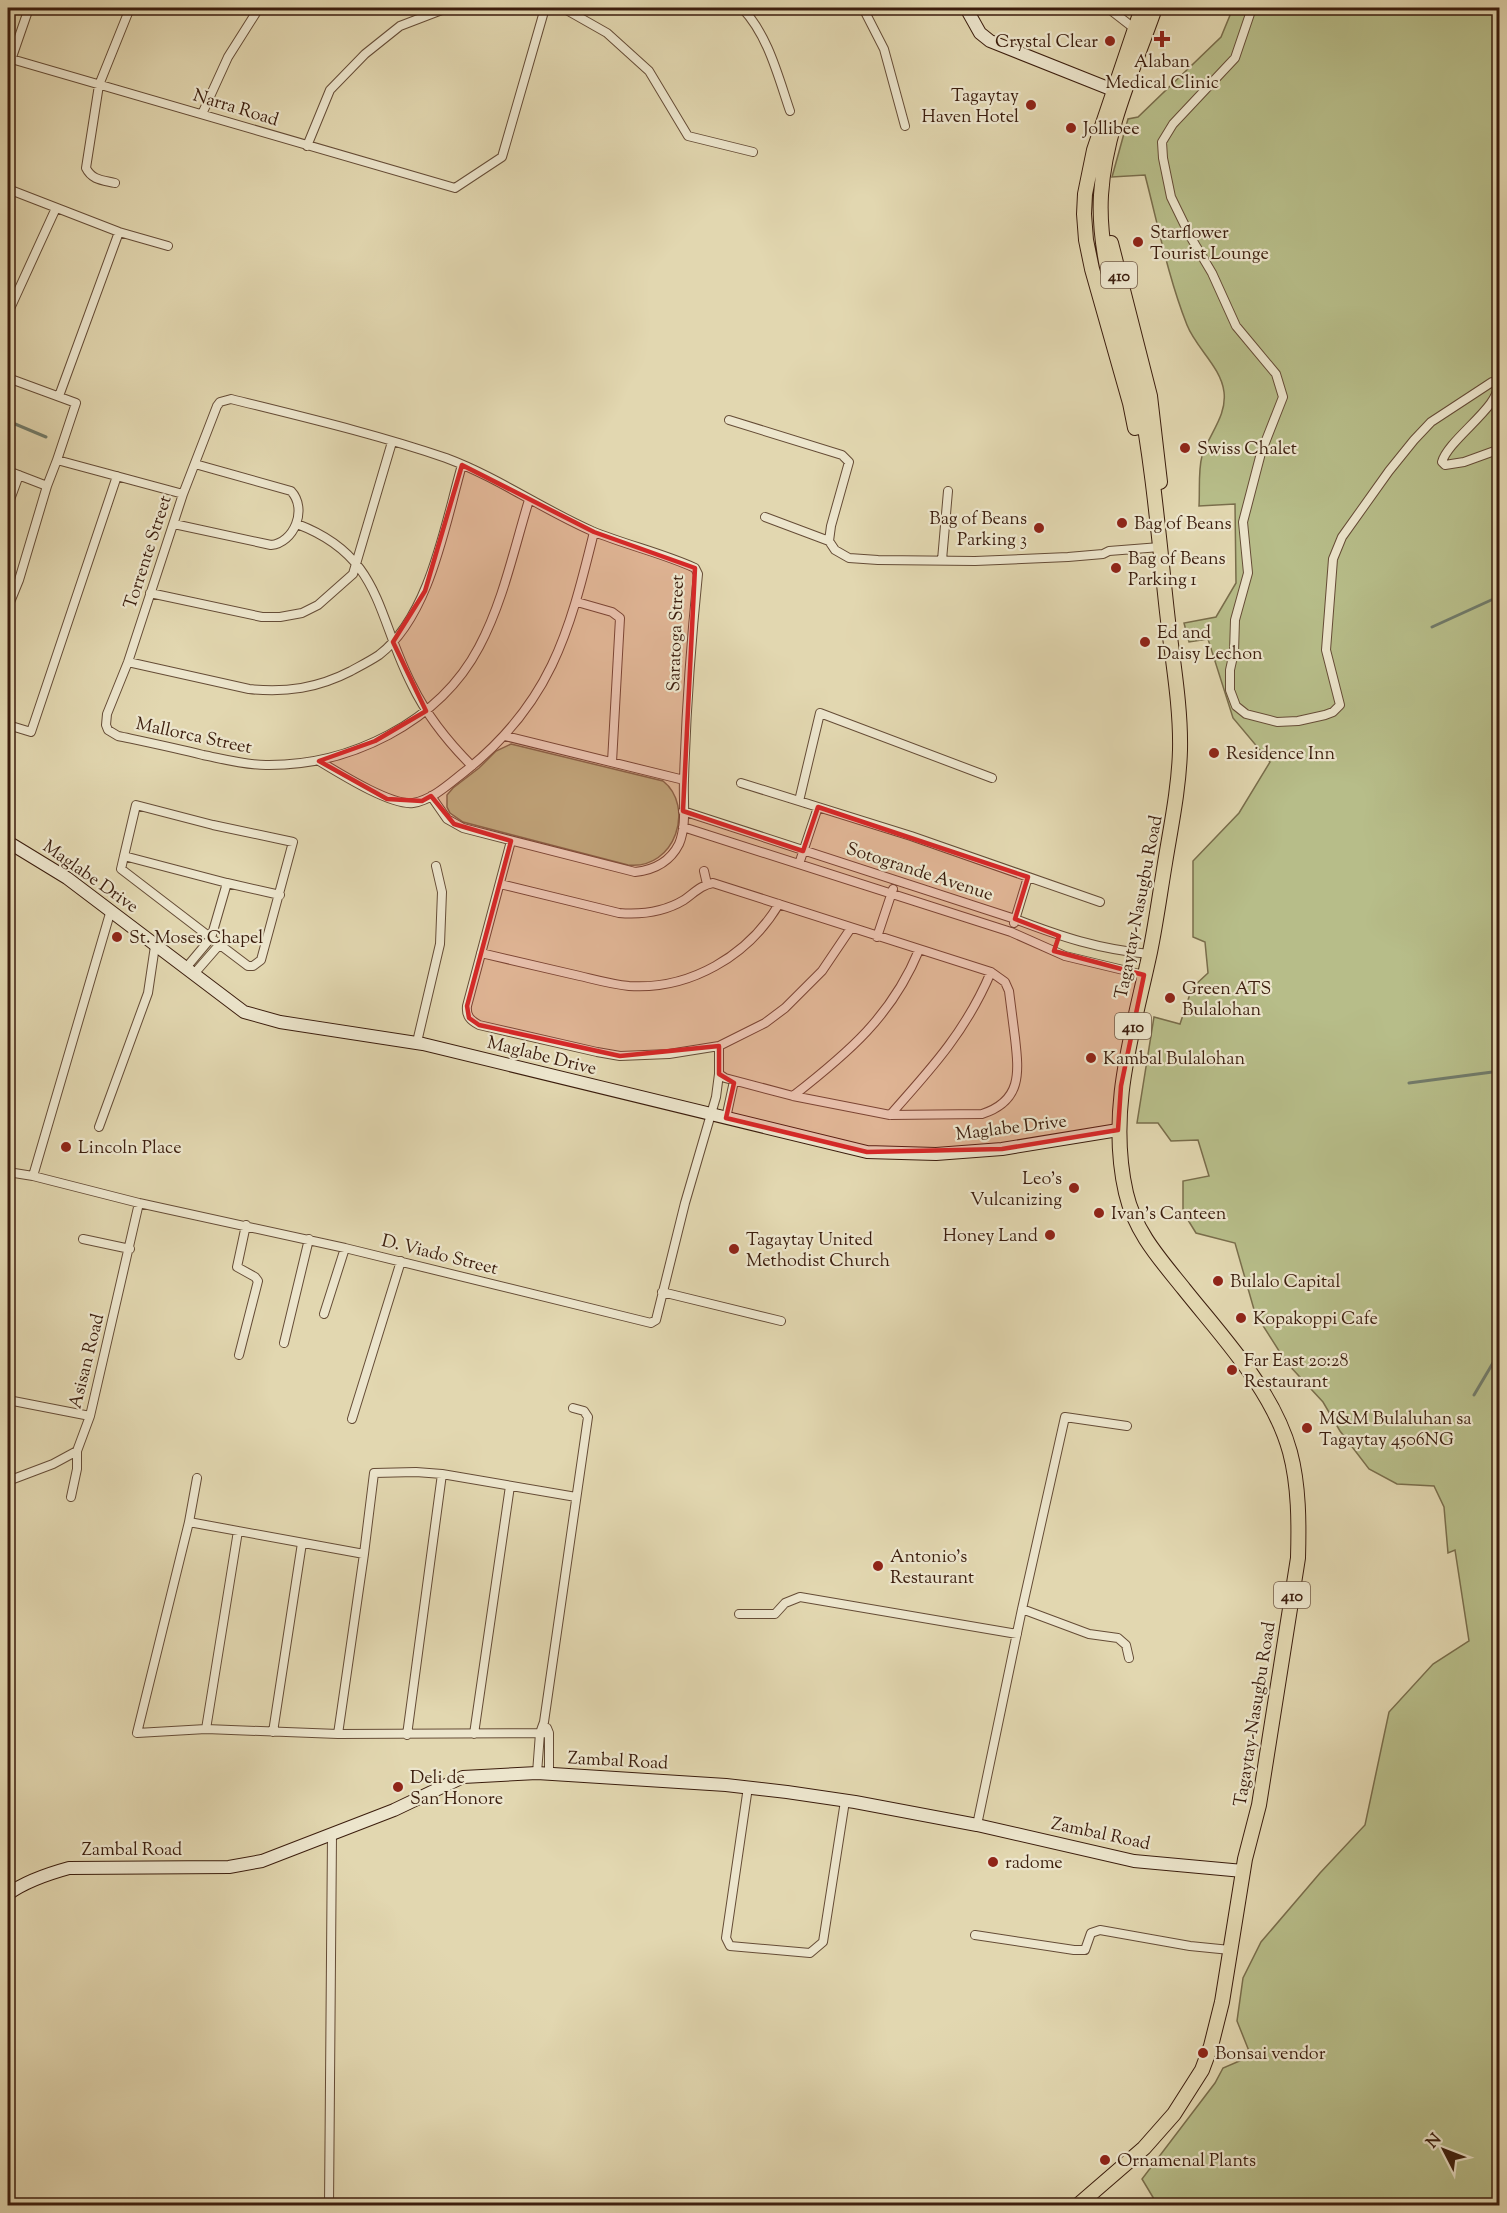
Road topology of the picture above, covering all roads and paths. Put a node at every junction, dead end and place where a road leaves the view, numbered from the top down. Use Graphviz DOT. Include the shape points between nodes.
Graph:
graph roads {
  1 [pos="29,8"];
  2 [pos="130,8"];
  3 [pos="259,8"];
  4 [pos="447,8"];
  5 [pos="545,8"];
  6 [pos="563,8"];
  7 [pos="742,8"];
  8 [pos="863,8"];
  9 [pos="966,8"];
  10 [pos="1108,8"];
  11 [pos="1142,8"];
  12 [pos="1155,8"];
  13 [pos="1163,8"];
  14 [pos="1252,8"];
  15 [pos="1135,29"];
  16 [pos="9,59"];
  17 [pos="99,85"];
  18 [pos="1113,90"];
  19 [pos="790,111"];
  20 [pos="202,114"];
  21 [pos="905,126"];
  22 [pos="307,146"];
  23 [pos="753,152"];
  24 [pos="115,183"];
  25 [pos="8,189"];
  26 [pos="56,208"];
  27 [pos="119,232"];
  28 [pos="168,246"];
  29 [pos="8,313"];
  30 [pos="8,378"];
  31 [pos="59,396"];
  32 [pos="231,399"];
  33 [pos="729,420"];
  34 [pos="392,442"];
  35 [pos="1500,449"];
  36 [pos="57,460"];
  37 [pos="195,464"];
  38 [pos="462,465"];
  39 [pos="8,471"];
  40 [pos="19,476"];
  41 [pos="117,476"];
  42 [pos="47,486"];
  43 [pos="948,491"];
  44 [pos="183,494"];
  45 [pos="529,500"];
  46 [pos="8,505"];
  47 [pos="765,517"];
  48 [pos="174,524"];
  49 [pos="297,524"];
  50 [pos="594,532"];
  51 [pos="829,541"];
  52 [pos="1160,547"];
  53 [pos="942,560"];
  54 [pos="357,564"];
  55 [pos="150,593"];
  56 [pos="577,602"];
  57 [pos="8,607"];
  58 [pos="393,642"];
  59 [pos="129,662"];
  60 [pos="426,711"];
  61 [pos="106,725"];
  62 [pos="8,726"];
  63 [pos="505,736"];
  64 [pos="319,761"];
  65 [pos="612,762"];
  66 [pos="472,766"];
  67 [pos="992,778"];
  68 [pos="684,780"];
  69 [pos="741,783"];
  70 [pos="431,796"];
  71 [pos="799,801"];
  72 [pos="818,807"];
  73 [pos="683,811"];
  74 [pos="683,827"];
  75 [pos="511,841"];
  76 [pos="8,842"];
  77 [pos="803,851"];
  78 [pos="124,856"];
  79 [pos="799,864"];
  80 [pos="436,866"];
  81 [pos="704,872"];
  82 [pos="1028,878"];
  83 [pos="896,881"];
  84 [pos="227,883"];
  85 [pos="500,884"];
  86 [pos="707,884"];
  87 [pos="892,894"];
  88 [pos="280,895"];
  89 [pos="1100,902"];
  90 [pos="778,904"];
  91 [pos="111,910"];
  92 [pos="1015,919"];
  93 [pos="851,928"];
  94 [pos="1011,932"];
  95 [pos="1059,936"];
  96 [pos="877,937"];
  97 [pos="211,938"];
  98 [pos="1081,943"];
  99 [pos="220,944"];
  100 [pos="155,946"];
  101 [pos="919,950"];
  102 [pos="1053,951"];
  103 [pos="481,953"];
  104 [pos="1149,954"];
  105 [pos="1077,959"];
  106 [pos="189,972"];
  107 [pos="991,972"];
  108 [pos="1144,975"];
  109 [pos="417,1042"];
  110 [pos="719,1046"];
  111 [pos="719,1074"];
  112 [pos="734,1081"];
  113 [pos="793,1096"];
  114 [pos="710,1115"];
  115 [pos="890,1115"];
  116 [pos="726,1118"];
  117 [pos="99,1127"];
  118 [pos="1118,1130"];
  119 [pos="8,1172"];
  120 [pos="33,1176"];
  121 [pos="139,1203"];
  122 [pos="246,1225"];
  123 [pos="83,1239"];
  124 [pos="309,1239"];
  125 [pos="345,1248"];
  126 [pos="130,1249"];
  127 [pos="401,1261"];
  128 [pos="662,1292"];
  129 [pos="324,1314"];
  130 [pos="781,1321"];
  131 [pos="284,1343"];
  132 [pos="239,1355"];
  133 [pos="8,1400"];
  134 [pos="573,1408"];
  135 [pos="90,1416"];
  136 [pos="352,1419"];
  137 [pos="1127,1426"];
  138 [pos="77,1451"];
  139 [pos="442,1474"];
  140 [pos="197,1478"];
  141 [pos="8,1481"];
  142 [pos="510,1486"];
  143 [pos="71,1497"];
  144 [pos="576,1497"];
  145 [pos="189,1522"];
  146 [pos="238,1531"];
  147 [pos="302,1543"];
  148 [pos="364,1554"];
  149 [pos="1022,1609"];
  150 [pos="739,1614"];
  151 [pos="1017,1634"];
  152 [pos="1129,1658"];
  153 [pos="206,1729"];
  154 [pos="273,1732"];
  155 [pos="544,1733"];
  156 [pos="338,1734"];
  157 [pos="407,1734"];
  158 [pos="474,1734"];
  159 [pos="543,1773"];
  160 [pos="748,1787"];
  161 [pos="845,1801"];
  162 [pos="977,1825"];
  163 [pos="332,1834"];
  164 [pos="1243,1871"];
  165 [pos="8,1894"];
  166 [pos="975,1935"];
  167 [pos="1230,1950"];
  168 [pos="329,2205"];
  169 [pos="1077,2205"];
  1 -- 16 [label="street"];
  2 -- 17 [label="street"];
  3 -- 20 [label="street" via="228,57"];
  4 -- 22 [label="street" via="400,26 364,54 330,90"];
  5 -- 22 [label="street, Narra Road" via="502,157 455,188"];
  6 -- 23 [label="street" via="607,33 649,71 688,136"];
  7 -- 19 [label="street" via="762,36"];
  8 -- 21 [label="street" via="884,49"];
  9 -- 18 [label="street" via="977,29 990,41"];
  10 -- 15 [label="street"];
  11 -- 15 [label="main road, Tagaytay-Nasugbu Road / 410"];
  12 -- 52 [label="main road, Tagaytay-Nasugbu Road" via="1109,138 1102,176 1101,219 1102,245 1138,393"];
  13 -- 52 [label="main road, Tagaytay-Nasugbu Road / 410" via="1119,134 1108,198 1111,243 1150,396 1162,502"];
  14 -- 35 [label="street" via="1234,58 1173,124 1162,142 1171,197 1236,326 1276,374 1283,397 1261,453 1243,522 1248,573 1235,620 1230,670 1230,690 1236,706 1246,714 1277,722 1333,712 1340,705 1326,650 1333,559 1342,537 1389,471 1431,422 1491,382 1497,383 1497,393 1449,447 1442,462 1454,464"];
  15 -- 18 [label="main road, Tagaytay-Nasugbu Road / 410"];
  16 -- 17 [label="street, Narra Road"];
  17 -- 20 [label="street, Narra Road"];
  17 -- 24 [label="street" via="86,168 96,179"];
  18 -- 52 [label="main road, Tagaytay-Nasugbu Road / 410" via="1088,172 1086,240 1130,403 1147,504"];
  20 -- 22 [label="street, Narra Road"];
  25 -- 26 [label="street"];
  26 -- 27 [label="street"];
  26 -- 29 [label="street"];
  27 -- 28 [label="street"];
  27 -- 31 [label="street"];
  30 -- 31 [label="street"];
  31 -- 36 [label="street" via="76,403"];
  32 -- 34 [label="street, Saratoga Street"];
  32 -- 37 [label="street, Torrente Street" via="217,406"];
  33 -- 51 [label="street" via="842,455 849,462"];
  34 -- 38 [label="street, Saratoga Street"];
  34 -- 54 [label="street"];
  36 -- 41 [label="street"];
  36 -- 42 [label="street"];
  37 -- 44 [label="street, Torrente Street"];
  37 -- 49 [label="street" via="291,491 297,500"];
  38 -- 45 [label="street, Saratoga Street"];
  38 -- 58 [label="street" via="425,591"];
  39 -- 40 [label="street"];
  40 -- 42 [label="street"];
  40 -- 46 [label="street"];
  41 -- 44 [label="street"];
  41 -- 62 [label="street" via="31,732"];
  42 -- 57 [label="street"];
  43 -- 53 [label="street"];
  44 -- 48 [label="street, Torrente Street"];
  45 -- 50 [label="street, Saratoga Street"];
  45 -- 60 [label="street, Mallorca Street" via="498,603 482,641 466,668"];
  47 -- 51 [label="street"];
  48 -- 49 [label="street" via="271,545 285,540"];
  48 -- 55 [label="street, Torrente Street"];
  49 -- 54 [label="street" via="336,543"];
  50 -- 56 [label="street"];
  50 -- 68 [label="street, Saratoga Street" via="688,565 698,574"];
  51 -- 53 [label="street" via="849,558"];
  52 -- 53 [label="street" via="1061,557"];
  52 -- 104 [label="main road, Tagaytay-Nasugbu Road / 410" via="1180,748 1177,795"];
  54 -- 55 [label="street" via="353,574 318,605 280,617 240,613"];
  54 -- 58 [label="street" via="375,591"];
  55 -- 59 [label="street, Torrente Street"];
  56 -- 63 [label="street" via="545,681"];
  56 -- 65 [label="street" via="620,618"];
  58 -- 59 [label="street" via="379,655 342,676 283,691 249,689"];
  58 -- 60 [label="street"];
  59 -- 61 [label="street, Torrente Street"];
  60 -- 64 [label="street, Mallorca Street" via="375,741"];
  60 -- 66 [label="street"];
  61 -- 64 [label="street, Mallorca Street" via="118,736 234,761 264,765"];
  63 -- 65 [label="street"];
  63 -- 66 [label="street"];
  64 -- 70 [label="street" via="393,801 412,803"];
  65 -- 68 [label="street"];
  66 -- 70 [label="street"];
  67 -- 71 [label="street" via="820,713"];
  68 -- 73 [label="street, Saratoga Street"];
  69 -- 71 [label="street"];
  70 -- 75 [label="street, Saratoga Street" via="454,824"];
  71 -- 72 [label="street"];
  72 -- 77 [label="street"];
  72 -- 82 [label="street"];
  73 -- 74 [label="street, Saratoga Street"];
  73 -- 77 [label="street, Sotogrande Avenue"];
  74 -- 75 [label="street, Saratoga Street" via="677,847 668,859 657,867 635,872"];
  74 -- 79 [label="street, Sotogrande Avenue"];
  75 -- 85 [label="street"];
  76 -- 91 [label="street, Maglabe Drive" via="68,878"];
  77 -- 79 [label="street"];
  77 -- 83 [label="street, Sotogrande Avenue"];
  78 -- 84 [label="street"];
  78 -- 88 [label="street" via="136,806 293,842"];
  78 -- 97 [label="street" via="121,869"];
  79 -- 87 [label="street, Sotogrande Avenue"];
  80 -- 109 [label="street" via="442,892 440,944"];
  81 -- 86 [label="street"];
  82 -- 89 [label="street"];
  82 -- 92 [label="street"];
  83 -- 87 [label="street"];
  83 -- 92 [label="street, Sotogrande Avenue"];
  84 -- 88 [label="street"];
  84 -- 97 [label="street"];
  85 -- 86 [label="street" via="635,915 673,906"];
  85 -- 103 [label="street"];
  86 -- 90 [label="street"];
  87 -- 94 [label="street, Sotogrande Avenue"];
  87 -- 96 [label="street"];
  88 -- 99 [label="street" via="258,964 248,966"];
  90 -- 93 [label="street"];
  90 -- 103 [label="street" via="765,925 729,959 695,975 651,986 606,982"];
  91 -- 100 [label="street, Maglabe Drive"];
  91 -- 120 [label="street"];
  92 -- 94 [label="street"];
  92 -- 95 [label="street, Sotogrande Avenue"];
  93 -- 96 [label="street"];
  93 -- 110 [label="street" via="822,971 785,1008 765,1023"];
  94 -- 102 [label="street, Sotogrande Avenue"];
  95 -- 98 [label="street, Sotogrande Avenue"];
  95 -- 102 [label="street"];
  96 -- 101 [label="street"];
  97 -- 99 [label="street"];
  97 -- 106 [label="street"];
  98 -- 104 [label="street, Sotogrande Avenue"];
  98 -- 105 [label="street"];
  99 -- 106 [label="street"];
  100 -- 106 [label="street, Maglabe Drive"];
  100 -- 117 [label="street" via="148,993"];
  101 -- 107 [label="street"];
  101 -- 113 [label="street" via="899,991 862,1039"];
  102 -- 105 [label="street, Sotogrande Avenue"];
  103 -- 110 [label="street" via="466,1012 478,1025 620,1056"];
  104 -- 108 [label="main road, Tagaytay-Nasugbu Road / 410"];
  105 -- 108 [label="street, Sotogrande Avenue"];
  106 -- 109 [label="street, Maglabe Drive" via="244,1012 280,1022"];
  107 -- 115 [label="street" via="959,1033"];
  107 -- 115 [label="street" via="1005,982 1009,991 1018,1063 1013,1091 1005,1102 982,1114"];
  108 -- 118 [label="main road, Tagaytay-Nasugbu Road / 410" via="1121,1086"];
  109 -- 114 [label="street, Maglabe Drive"];
  110 -- 111 [label="street, D. Viado Street"];
  111 -- 112 [label="street"];
  111 -- 114 [label="street, D. Viado Street"];
  112 -- 113 [label="street"];
  112 -- 116 [label="street"];
  113 -- 115 [label="street"];
  114 -- 116 [label="street, Maglabe Drive"];
  114 -- 128 [label="street, D. Viado Street"];
  116 -- 118 [label="street, Maglabe Drive" via="867,1152 936,1154 1002,1149"];
  118 -- 164 [label="main road, Tagaytay-Nasugbu Road / 410" via="1127,1199 1145,1240 1254,1380 1284,1435 1294,1474 1298,1558 1259,1805"];
  119 -- 120 [label="street, D. Viado Street"];
  120 -- 121 [label="street, D. Viado Street"];
  121 -- 122 [label="street, D. Viado Street"];
  121 -- 126 [label="street, Asisan Road"];
  122 -- 124 [label="street, D. Viado Street"];
  122 -- 132 [label="street" via="237,1267 258,1281"];
  123 -- 126 [label="street"];
  124 -- 125 [label="street, D. Viado Street"];
  124 -- 131 [label="street"];
  125 -- 127 [label="street, D. Viado Street"];
  125 -- 129 [label="street"];
  126 -- 135 [label="street, Asisan Road"];
  127 -- 128 [label="street, D. Viado Street" via="651,1323 656,1320"];
  127 -- 136 [label="street"];
  128 -- 130 [label="street"];
  133 -- 135 [label="street"];
  134 -- 144 [label="street" via="584,1411 588,1417"];
  135 -- 138 [label="street, Asisan Road"];
  137 -- 149 [label="street" via="1065,1417"];
  138 -- 141 [label="street"];
  138 -- 143 [label="street, Asisan Road"];
  139 -- 142 [label="street"];
  139 -- 148 [label="street" via="374,1473"];
  139 -- 157 [label="street"];
  140 -- 145 [label="street"];
  142 -- 144 [label="street"];
  142 -- 158 [label="street"];
  144 -- 155 [label="street"];
  145 -- 146 [label="street"];
  145 -- 153 [label="street" via="137,1733"];
  146 -- 147 [label="street"];
  146 -- 153 [label="street"];
  147 -- 148 [label="street"];
  147 -- 154 [label="street"];
  148 -- 156 [label="street"];
  149 -- 151 [label="street"];
  149 -- 152 [label="street" via="1089,1634 1118,1638 1126,1645"];
  150 -- 151 [label="street" via="775,1614 800,1597"];
  151 -- 162 [label="street"];
  153 -- 154 [label="street"];
  154 -- 156 [label="street"];
  155 -- 158 [label="street"];
  155 -- 159 [label="street"];
  156 -- 157 [label="street"];
  157 -- 158 [label="street"];
  159 -- 160 [label="street, Zambal Road"];
  159 -- 163 [label="street, Zambal Road" via="463,1777"];
  160 -- 161 [label="street, Zambal Road"];
  160 -- 161 [label="street" via="726,1938 730,1946 810,1953 823,1942"];
  161 -- 162 [label="street, Zambal Road"];
  162 -- 164 [label="street, Zambal Road" via="1134,1861"];
  163 -- 165 [label="street, Zambal Road" via="262,1862 229,1867 69,1868 47,1874"];
  163 -- 168 [label="street"];
  164 -- 167 [label="main road, Tagaytay-Nasugbu Road / 410"];
  166 -- 167 [label="street" via="1085,1950 1091,1933 1100,1930"];
  167 -- 169 [label="main road, Tagaytay-Nasugbu Road / 410" via="1211,2046 1196,2081 1144,2148"];
}
